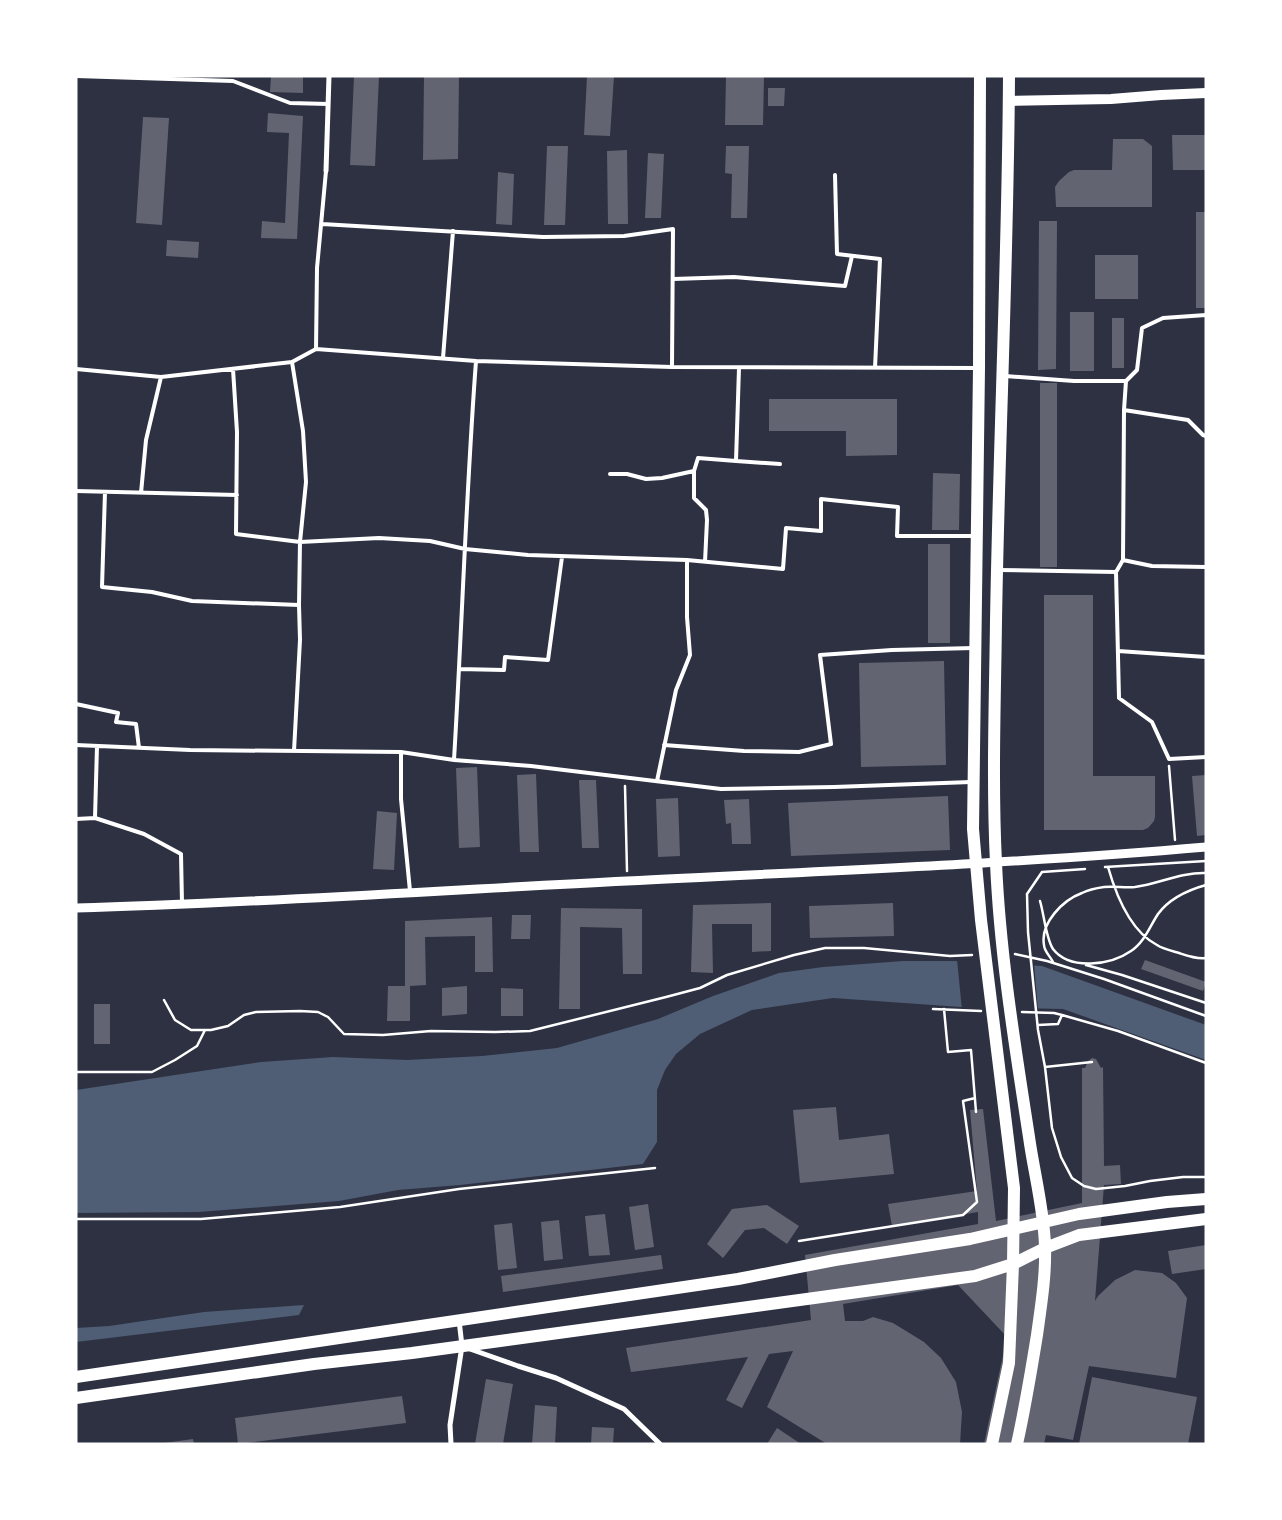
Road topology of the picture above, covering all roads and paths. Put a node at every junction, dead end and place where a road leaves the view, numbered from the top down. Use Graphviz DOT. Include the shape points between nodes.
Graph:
graph roads {
  1 [pos="76,76"];
  2 [pos="329,76"];
  3 [pos="980,76"];
  4 [pos="1008,76"];
  5 [pos="1206,93"];
  6 [pos="1008,101"];
  7 [pos="328,104"];
  8 [pos="326,171"];
  9 [pos="835,174"];
  10 [pos="322,224"];
  11 [pos="453,231"];
  12 [pos="852,256"];
  13 [pos="673,279"];
  14 [pos="1206,315"];
  15 [pos="316,349"];
  16 [pos="443,358"];
  17 [pos="476,361"];
  18 [pos="292,362"];
  19 [pos="672,368"];
  20 [pos="739,368"];
  21 [pos="875,368"];
  22 [pos="979,368"];
  23 [pos="76,369"];
  24 [pos="232,369"];
  25 [pos="1002,376"];
  26 [pos="161,377"];
  27 [pos="1126,381"];
  28 [pos="1124,410"];
  29 [pos="1206,436"];
  30 [pos="736,462"];
  31 [pos="780,464"];
  32 [pos="694,471"];
  33 [pos="610,474"];
  34 [pos="76,491"];
  35 [pos="105,492"];
  36 [pos="141,493"];
  37 [pos="237,495"];
  38 [pos="977,536"];
  39 [pos="300,542"];
  40 [pos="465,549"];
  41 [pos="562,557"];
  42 [pos="687,560"];
  43 [pos="1123,560"];
  44 [pos="705,562"];
  45 [pos="1206,567"];
  46 [pos="997,570"];
  47 [pos="1116,572"];
  48 [pos="299,606"];
  49 [pos="975,648"];
  50 [pos="1118,651"];
  51 [pos="1206,657"];
  52 [pos="459,670"];
  53 [pos="76,704"];
  54 [pos="664,744"];
  55 [pos="76,745"];
  56 [pos="97,746"];
  57 [pos="139,748"];
  58 [pos="294,751"];
  59 [pos="401,752"];
  60 [pos="1206,757"];
  61 [pos="1168,759"];
  62 [pos="454,760"];
  63 [pos="625,777"];
  64 [pos="657,782"];
  65 [pos="974,782"];
  66 [pos="95,818"];
  67 [pos="76,820"];
  68 [pos="1206,847"];
  69 [pos="1175,850"];
  70 [pos="1206,861"];
  71 [pos="996,863"];
  72 [pos="976,864"];
  73 [pos="1108,867"];
  74 [pos="1097,868"];
  75 [pos="1088,869"];
  76 [pos="1206,873"];
  77 [pos="628,881"];
  78 [pos="1206,885"];
  79 [pos="1114,887"];
  80 [pos="410,892"];
  81 [pos="1040,901"];
  82 [pos="182,905"];
  83 [pos="76,908"];
  84 [pos="1046,929"];
  85 [pos="1144,936"];
  86 [pos="1008,954"];
  87 [pos="979,955"];
  88 [pos="1206,958"];
  89 [pos="1076,962"];
  90 [pos="1054,963"];
  91 [pos="164,1000"];
  92 [pos="1206,1003"];
  93 [pos="944,1009"];
  94 [pos="1206,1016"];
  95 [pos="1038,1025"];
  96 [pos="206,1030"];
  97 [pos="1092,1062"];
  98 [pos="1206,1063"];
  99 [pos="1045,1067"];
  100 [pos="76,1072"];
  101 [pos="975,1098"];
  102 [pos="976,1112"];
  103 [pos="655,1168"];
  104 [pos="1206,1178"];
  105 [pos="1206,1199"];
  106 [pos="76,1219"];
  107 [pos="1206,1219"];
  108 [pos="1043,1222"];
  109 [pos="1014,1229"];
  110 [pos="799,1241"];
  111 [pos="1046,1248"];
  112 [pos="1013,1264"];
  113 [pos="459,1320"];
  114 [pos="462,1346"];
  115 [pos="76,1377"];
  116 [pos="76,1398"];
  117 [pos="451,1444"];
  118 [pos="660,1444"];
  119 [pos="992,1444"];
  120 [pos="1017,1444"];
  1 -- 7 [label="lane" via="233,81 290,103"];
  2 -- 7 [label="street"];
  3 -- 22 [label="main road"];
  4 -- 6 [label="main road"];
  5 -- 6 [label="main road"];
  6 -- 25 [label="main road"];
  7 -- 8 [label="street"];
  8 -- 10 [label="lane"];
  9 -- 12 [label="lane" via="837,254"];
  10 -- 11 [label="lane"];
  10 -- 15 [label="lane" via="317,268"];
  11 -- 13 [label="lane" via="543,237 624,236 673,229"];
  11 -- 16 [label="lane"];
  12 -- 13 [label="lane" via="845,286 734,277"];
  12 -- 21 [label="lane" via="880,259"];
  13 -- 19 [label="lane"];
  14 -- 27 [label="lane" via="1163,318 1142,328 1137,370"];
  15 -- 16 [label="lane"];
  15 -- 18 [label="lane"];
  16 -- 17 [label="lane"];
  17 -- 19 [label="lane"];
  17 -- 40 [label="lane"];
  18 -- 24 [label="lane"];
  18 -- 39 [label="lane" via="306,473"];
  19 -- 20 [label="lane"];
  20 -- 21 [label="lane"];
  20 -- 30 [label="lane"];
  21 -- 22 [label="lane"];
  22 -- 38 [label="main road"];
  23 -- 26 [label="lane"];
  24 -- 26 [label="lane"];
  24 -- 37 [label="lane"];
  25 -- 27 [label="lane"];
  25 -- 46 [label="main road"];
  26 -- 36 [label="lane" via="146,440"];
  27 -- 28 [label="lane"];
  28 -- 29 [label="lane" via="1188,420"];
  28 -- 43 [label="lane"];
  30 -- 31 [label="lane"];
  30 -- 32 [label="lane" via="698,458"];
  32 -- 33 [label="lane" via="662,478"];
  32 -- 44 [label="lane" via="694,498 706,510"];
  34 -- 35 [label="lane"];
  35 -- 36 [label="lane"];
  35 -- 48 [label="lane" via="102,588 152,592 192,601"];
  36 -- 37 [label="lane"];
  37 -- 39 [label="lane" via="236,534"];
  38 -- 44 [label="lane" via="897,536 898,507 821,499 821,531 786,528 783,569"];
  38 -- 49 [label="main road"];
  39 -- 40 [label="lane" via="379,538 430,541"];
  39 -- 48 [label="lane"];
  40 -- 41 [label="lane"];
  40 -- 52 [label="lane"];
  41 -- 42 [label="lane"];
  41 -- 52 [label="lane" via="548,660 505,657 504,670"];
  42 -- 44 [label="lane"];
  42 -- 54 [label="lane" via="690,654 676,690"];
  43 -- 45 [label="lane" via="1152,566"];
  43 -- 47 [label="lane"];
  46 -- 47 [label="lane"];
  46 -- 71 [label="main road"];
  47 -- 50 [label="lane"];
  48 -- 58 [label="lane"];
  49 -- 54 [label="lane" via="820,655 831,744 799,752"];
  49 -- 65 [label="main road"];
  50 -- 51 [label="lane"];
  50 -- 61 [label="lane" via="1119,698 1152,722"];
  52 -- 62 [label="lane"];
  53 -- 57 [label="lane" via="118,713 116,722 136,724"];
  54 -- 64 [label="lane"];
  55 -- 56 [label="lane"];
  56 -- 57 [label="lane"];
  56 -- 66 [label="lane"];
  57 -- 58 [label="lane"];
  58 -- 59 [label="lane"];
  59 -- 62 [label="lane"];
  59 -- 80 [label="lane" via="401,799"];
  60 -- 61 [label="lane"];
  61 -- 69 [label="path"];
  62 -- 63 [label="lane"];
  63 -- 64 [label="lane"];
  63 -- 77 [label="path"];
  64 -- 65 [label="lane" via="721,789"];
  65 -- 72 [label="main road"];
  66 -- 67 [label="lane"];
  66 -- 82 [label="lane" via="144,834 181,854"];
  68 -- 69 [label="street"];
  69 -- 71 [label="street"];
  70 -- 73 [label="path"];
  71 -- 72 [label="street"];
  71 -- 108 [label="main road" via="1013,1033"];
  72 -- 77 [label="street"];
  72 -- 109 [label="main road" via="1014,1188"];
  73 -- 74 [label="path"];
  73 -- 79 [label="path"];
  75 -- 95 [label="path" via="1042,872 1027,894"];
  76 -- 79 [label="path" via="1133,887"];
  77 -- 80 [label="street"];
  78 -- 85 [label="path" via="1166,904"];
  79 -- 84 [label="path" via="1094,889 1070,899 1059,908"];
  79 -- 85 [label="path" via="1126,912"];
  80 -- 82 [label="street"];
  81 -- 84 [label="path"];
  82 -- 83 [label="street"];
  84 -- 89 [label="path" via="1053,949"];
  84 -- 90 [label="path" via="1044,945"];
  85 -- 88 [label="path" via="1157,946"];
  85 -- 89 [label="path" via="1132,951 1111,960 1087,964"];
  86 -- 90 [label="path"];
  87 -- 96 [label="path" via="825,948 727,975 700,988 530,1031 344,1034 328,1017 300,1010 256,1012 244,1015 228,1026"];
  89 -- 92 [label="path"];
  90 -- 94 [label="path"];
  91 -- 96 [label="path" via="175,1020 191,1030"];
  93 -- 101 [label="path" via="948,1052 971,1050"];
  95 -- 98 [label="path" via="1058,1024 1062,1015 1118,1031"];
  95 -- 99 [label="path"];
  96 -- 100 [label="path" via="197,1046 152,1072"];
  97 -- 99 [label="path"];
  99 -- 104 [label="path" via="1052,1128 1072,1178 1096,1189 1183,1177"];
  101 -- 102 [label="path"];
  101 -- 110 [label="path" via="963,1101 977,1202 963,1215"];
  103 -- 106 [label="path" via="459,1189 340,1207 201,1219"];
  105 -- 108 [label="main road" via="1079,1214"];
  107 -- 111 [label="main road" via="1079,1235"];
  108 -- 109 [label="main road"];
  108 -- 111 [label="main road"];
  109 -- 112 [label="main road"];
  109 -- 113 [label="main road" via="738,1279"];
  111 -- 112 [label="main road"];
  111 -- 120 [label="main road" via="1042,1302"];
  112 -- 114 [label="main road" via="975,1276"];
  112 -- 119 [label="main road" via="1009,1363"];
  113 -- 114 [label="street"];
  113 -- 115 [label="main road"];
  114 -- 116 [label="main road"];
  114 -- 117 [label="street" via="450,1425"];
  114 -- 118 [label="street" via="556,1378 624,1408"];
}
